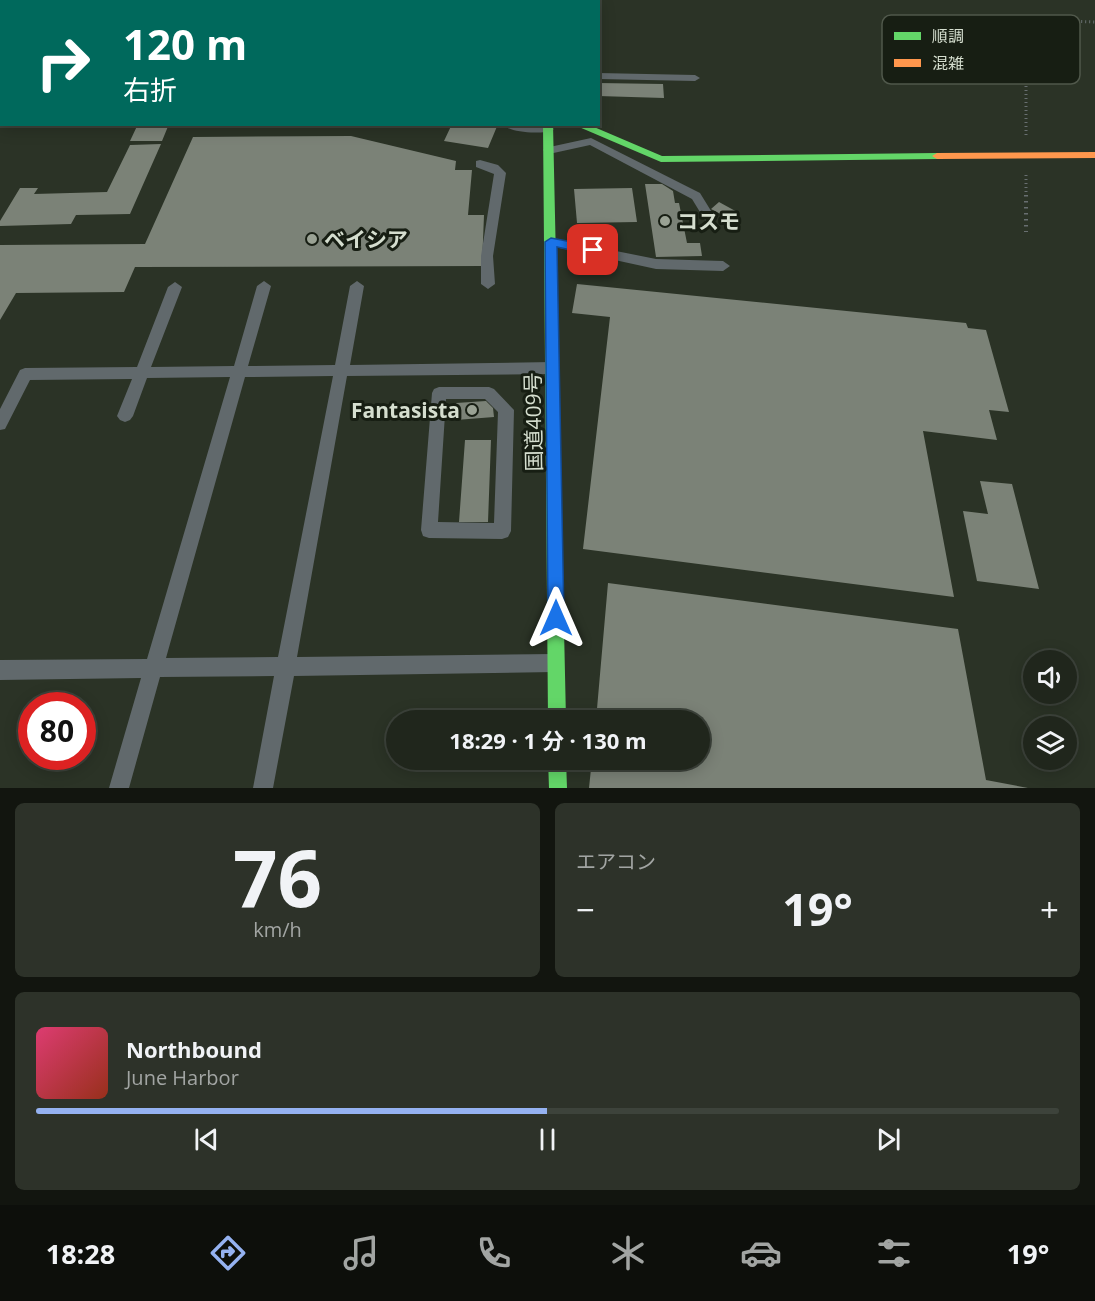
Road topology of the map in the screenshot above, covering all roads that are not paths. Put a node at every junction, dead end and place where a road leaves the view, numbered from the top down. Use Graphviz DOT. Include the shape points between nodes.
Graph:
graph roads {
  1 [pos="600,76"];
  2 [pos="695,78"];
  3 [pos="582,126"];
  4 [pos="512,127"];
  5 [pos="548,127"];
  6 [pos="549,150"];
  7 [pos="1095,155"];
  8 [pos="480,164"];
  9 [pos="710,219"];
  10 [pos="551,242"];
  11 [pos="723,266"];
  12 [pos="488,284"];
  13 [pos="264,286"];
  14 [pos="357,286"];
  15 [pos="174,287"];
  16 [pos="553,368"];
  17 [pos="341,370"];
  18 [pos="239,371"];
  19 [pos="142,372"];
  20 [pos="438,412"];
  21 [pos="125,416"];
  22 [pos="0,424"];
  23 [pos="557,663"];
  24 [pos="286,666"];
  25 [pos="154,668"];
  26 [pos="0,670"];
  27 [pos="557,710"];
  28 [pos="557,770"];
  29 [pos="119,788"];
  30 [pos="263,788"];
  31 [pos="558,788"];
  1 -- 2 [label="lane"];
  3 -- 7 [label="main road" via="661,159"];
  4 -- 5 [label="lane"];
  5 -- 6 [label="main road, 国道409号"];
  6 -- 9 [label="lane" via="591,141 696,195"];
  6 -- 10 [label="main road, 国道409号"];
  8 -- 12 [label="lane" via="500,173 487,256"];
  10 -- 11 [label="lane" via="656,264"];
  10 -- 16 [label="main road, 国道409号"];
  13 -- 18 [label="lane"];
  14 -- 17 [label="lane"];
  15 -- 19 [label="lane"];
  16 -- 17 [label="lane"];
  16 -- 23 [label="main road, 国道409号"];
  17 -- 18 [label="lane"];
  17 -- 24 [label="lane"];
  18 -- 19 [label="lane"];
  18 -- 25 [label="lane"];
  19 -- 21 [label="lane"];
  19 -- 22 [label="lane" via="25,374"];
  20 -- 20 [label="lane" via="429,530 502,531 506,410 489,393 439,393"];
  23 -- 24 [label="lane"];
  23 -- 27 [label="main road, 国道409号"];
  24 -- 25 [label="lane"];
  24 -- 30 [label="lane"];
  25 -- 26 [label="lane"];
  25 -- 29 [label="lane"];
  28 -- 31 [label="main road"];
}
